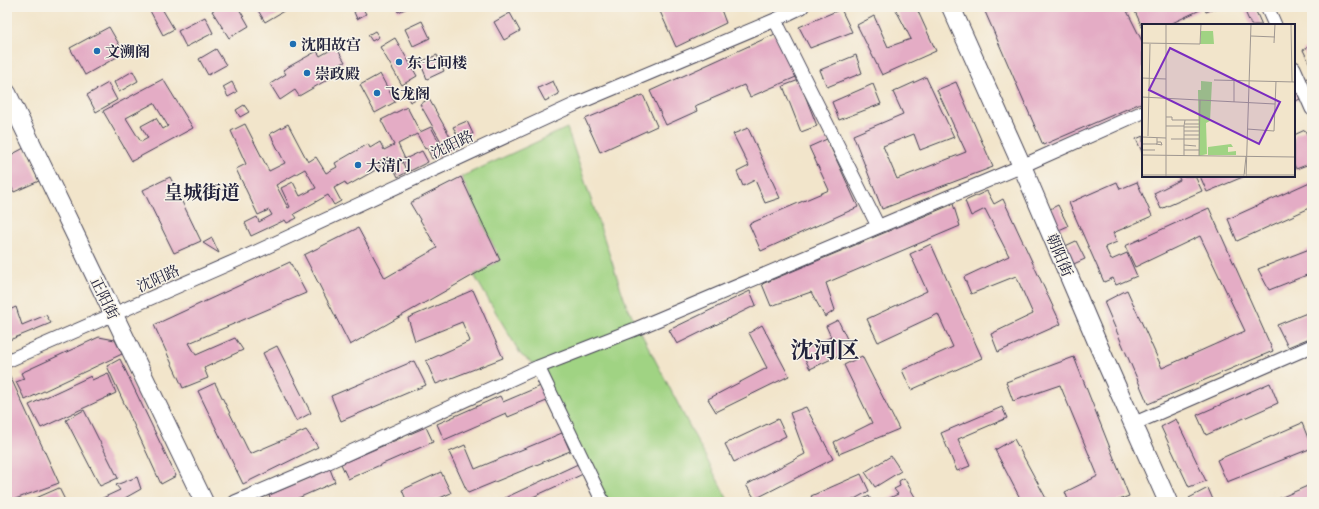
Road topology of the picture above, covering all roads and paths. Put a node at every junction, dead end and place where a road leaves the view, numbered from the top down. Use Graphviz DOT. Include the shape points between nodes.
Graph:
graph roads {
  1 [pos="802,7"];
  2 [pos="951,7"];
  3 [pos="1267,7"];
  4 [pos="775,20"];
  5 [pos="1275,24"];
  6 [pos="1295,70"];
  7 [pos="7,93"];
  8 [pos="1312,109"];
  9 [pos="1142,112"];
  10 [pos="1022,166"];
  11 [pos="878,226"];
  12 [pos="113,315"];
  13 [pos="1312,346"];
  14 [pos="7,361"];
  15 [pos="538,367"];
  16 [pos="1133,424"];
  17 [pos="204,502"];
  18 [pos="235,502"];
  19 [pos="603,502"];
  20 [pos="1168,502"];
  1 -- 4 [label="street, 沈阳路"];
  2 -- 10 [label="street, 朝阳街"];
  3 -- 5 [label="street"];
  4 -- 11 [label="street"];
  4 -- 12 [label="street, 沈阳路" via="576,104"];
  6 -- 8 [label="street"];
  7 -- 12 [label="street, 正阳街"];
  9 -- 10 [label="street"];
  10 -- 11 [label="street"];
  10 -- 16 [label="street, 朝阳街"];
  11 -- 15 [label="street" via="638,328"];
  12 -- 14 [label="street, 沈阳路"];
  12 -- 17 [label="street, 正阳街"];
  13 -- 16 [label="street"];
  15 -- 18 [label="street"];
  15 -- 19 [label="street"];
  16 -- 20 [label="street, 朝阳街"];
}
